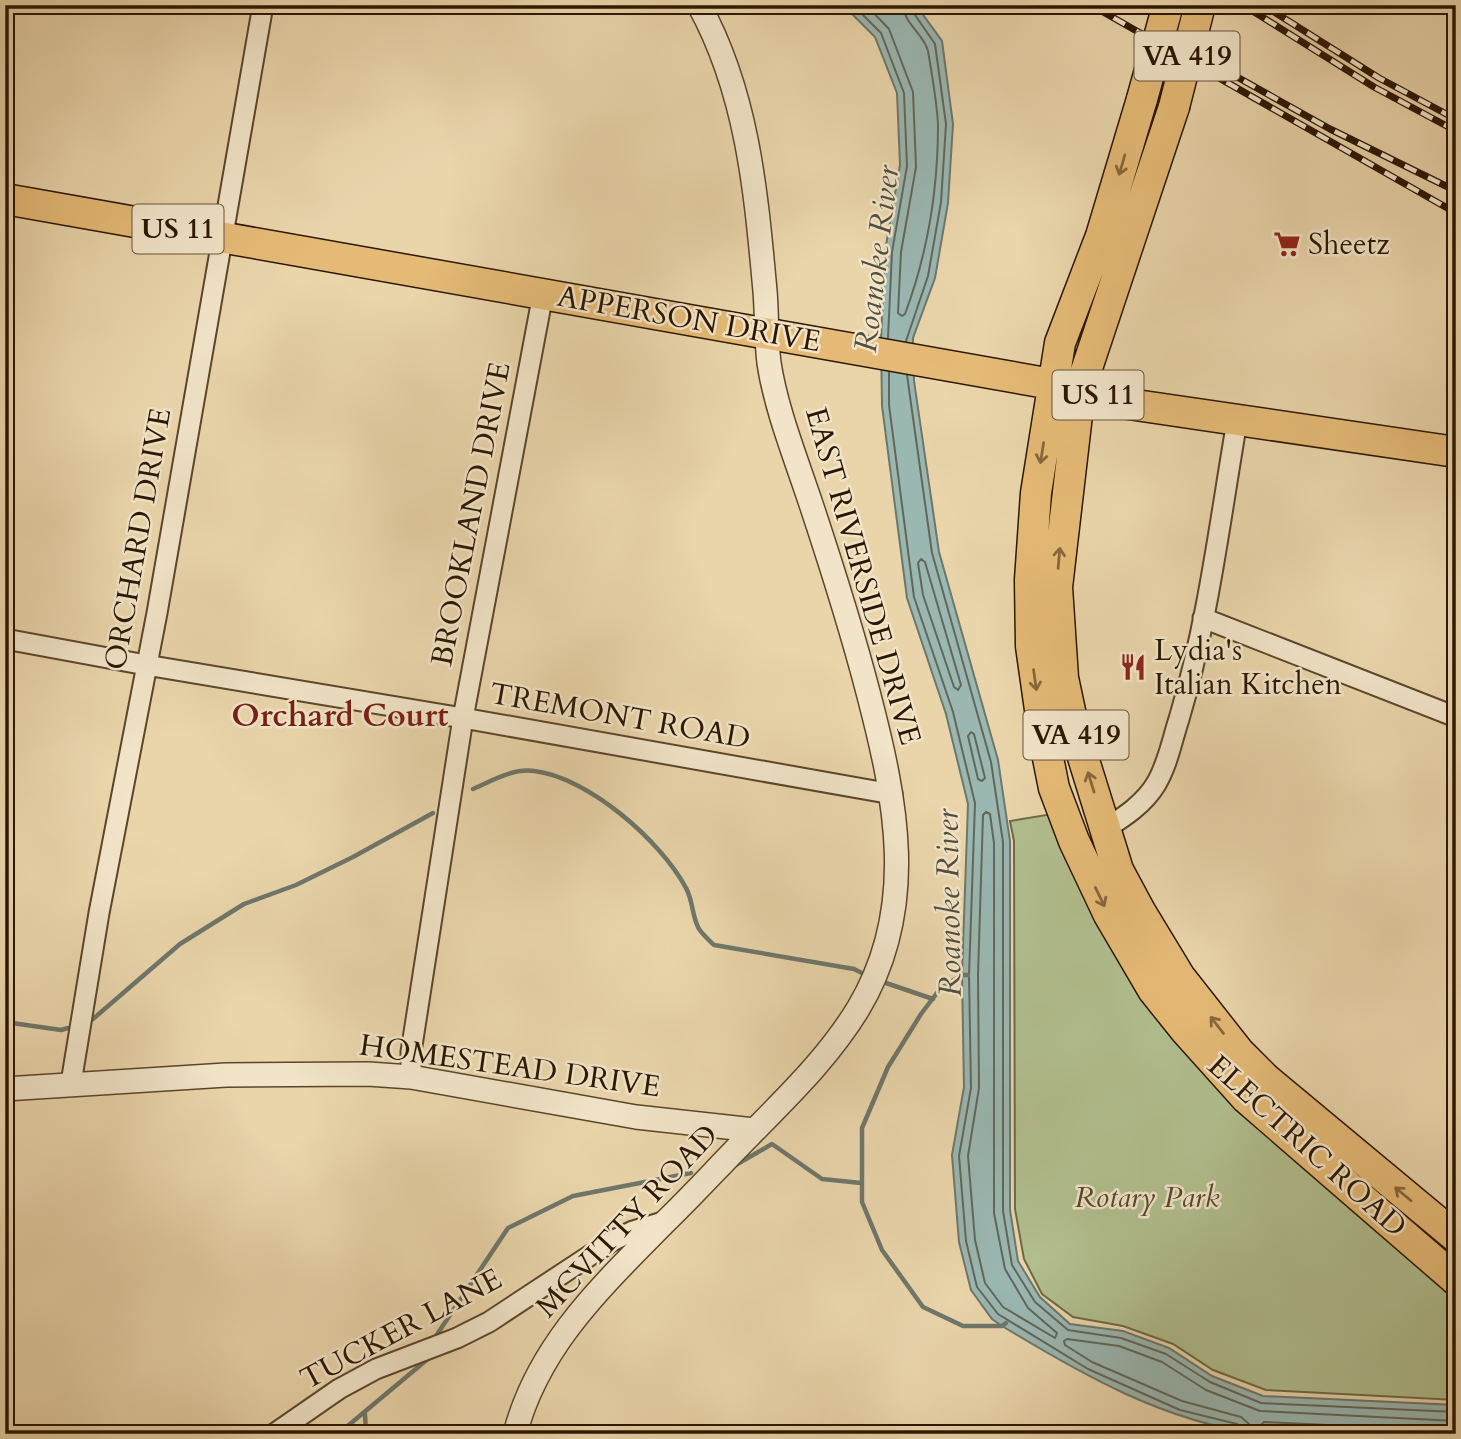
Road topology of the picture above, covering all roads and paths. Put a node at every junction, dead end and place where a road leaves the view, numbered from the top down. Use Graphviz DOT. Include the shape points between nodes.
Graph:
graph roads {
  1 [pos="263,5"];
  2 [pos="699,5"];
  3 [pos="1168,5"];
  4 [pos="1200,5"];
  5 [pos="5,199"];
  6 [pos="221,237"];
  7 [pos="543,294"];
  8 [pos="767,333"];
  9 [pos="1066,386"];
  10 [pos="1237,421"];
  11 [pos="1456,452"];
  12 [pos="1203,618"];
  13 [pos="5,639"];
  14 [pos="146,666"];
  15 [pos="1456,717"];
  16 [pos="463,718"];
  17 [pos="892,794"];
  18 [pos="1105,829"];
  19 [pos="411,1077"];
  20 [pos="72,1083"];
  21 [pos="5,1089"];
  22 [pos="754,1130"];
  23 [pos="666,1221"];
  24 [pos="1456,1237"];
  25 [pos="1456,1280"];
  26 [pos="274,1434"];
  27 [pos="515,1434"];
  1 -- 6 [label="street, ORCHARD DRIVE"];
  2 -- 8 [label="street, EAST RIVERSIDE DRIVE" via="727,71 752,166"];
  3 -- 9 [label="main road, ELECTRIC ROAD / VA 419, one-way, bridge" via="1101,236 1060,343"];
  4 -- 9 [label="main road, ELECTRIC ROAD / VA 419, bridge" via="1174,107"];
  5 -- 6 [label="main road, APPERSON DRIVE / US 11"];
  6 -- 7 [label="main road, APPERSON DRIVE / US 11"];
  6 -- 14 [label="street, ORCHARD DRIVE"];
  7 -- 8 [label="main road, APPERSON DRIVE / US 11"];
  7 -- 16 [label="street, BROOKLAND DRIVE"];
  8 -- 9 [label="main road, APPERSON DRIVE / US 11"];
  8 -- 17 [label="street, EAST RIVERSIDE DRIVE" via="782,414 859,659"];
  9 -- 10 [label="main road, APPERSON DRIVE / US 11" via="1122,402"];
  18 -- 9 [label="main road, ELECTRIC ROAD / VA 419, one-way" via="1071,713 1059,634"];
  9 -- 25 [label="main road, ELECTRIC ROAD / VA 419, one-way" via="1036,494 1031,646 1055,788 1074,841 1109,915 1153,990 1217,1067 1246,1098"];
  10 -- 11 [label="main road, APPERSON DRIVE / US 11"];
  10 -- 12 [label="street"];
  12 -- 15 [label="street"];
  12 -- 18 [label="street" via="1186,694 1157,783 1146,799"];
  13 -- 14 [label="street, TREMONT ROAD"];
  14 -- 16 [label="street, TREMONT ROAD"];
  14 -- 20 [label="street, ORCHARD DRIVE"];
  16 -- 17 [label="street, TREMONT ROAD"];
  16 -- 19 [label="street, BROOKLAND DRIVE" via="411,1052"];
  17 -- 22 [label="street, EAST RIVERSIDE DRIVE" via="896,895 889,936 872,985 801,1085"];
  24 -- 18 [label="main road, ELECTRIC ROAD / VA 419, one-way" via="1239,1052 1180,977 1140,911 1118,870"];
  19 -- 20 [label="street, HOMESTEAD DRIVE" via="226,1075"];
  19 -- 22 [label="street, HOMESTEAD DRIVE" via="636,1117"];
  20 -- 21 [label="street, HOMESTEAD DRIVE"];
  22 -- 23 [label="street, MCVITTY ROAD"];
  23 -- 26 [label="street, TUCKER LANE" via="612,1241 489,1322 376,1368"];
  23 -- 27 [label="street, MCVITTY ROAD" via="563,1332 533,1384"];
}
